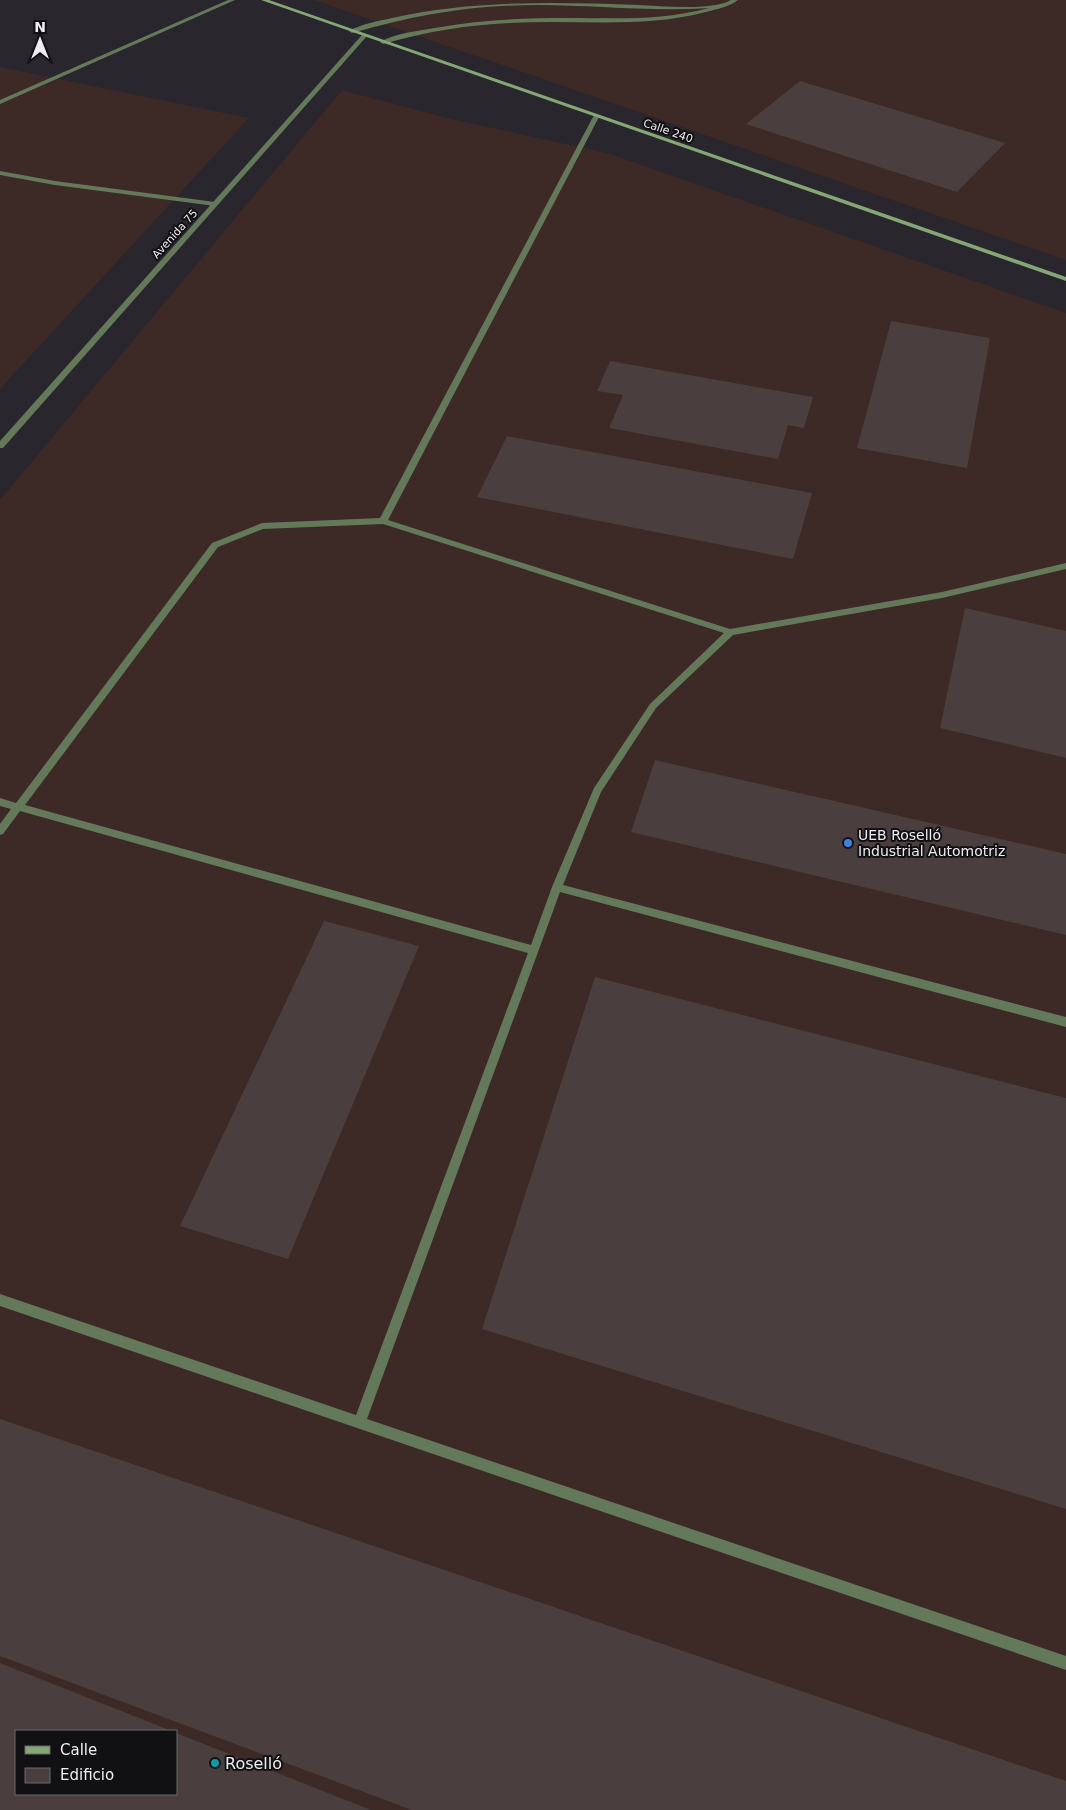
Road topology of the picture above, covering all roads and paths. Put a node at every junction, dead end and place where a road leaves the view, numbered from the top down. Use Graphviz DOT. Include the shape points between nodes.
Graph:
graph roads {
  1 [pos="232,0"];
  2 [pos="264,0"];
  3 [pos="735,0"];
  4 [pos="724,6"];
  5 [pos="352,31"];
  6 [pos="364,36"];
  7 [pos="383,42"];
  8 [pos="0,102"];
  9 [pos="596,117"];
  10 [pos="0,173"];
  11 [pos="215,204"];
  12 [pos="1066,279"];
  13 [pos="0,446"];
  14 [pos="383,521"];
  15 [pos="1066,566"];
  16 [pos="730,632"];
  17 [pos="0,802"];
  18 [pos="16,807"];
  19 [pos="0,831"];
  20 [pos="558,887"];
  21 [pos="534,950"];
  22 [pos="1066,1022"];
  23 [pos="0,1300"];
  24 [pos="359,1423"];
  25 [pos="1066,1663"];
  1 -- 8 [label="street"];
  2 -- 5 [label="main road, Calle 240"];
  3 -- 4 [label="street"];
  4 -- 5 [label="street" via="689,9 508,5 407,16"];
  4 -- 7 [label="street" via="655,20 453,25"];
  5 -- 6 [label="main road, Calle 240"];
  6 -- 7 [label="main road, Calle 240"];
  6 -- 11 [label="street, Avenida 75"];
  7 -- 9 [label="main road, Calle 240"];
  9 -- 12 [label="main road, Calle 240"];
  9 -- 14 [label="street"];
  10 -- 11 [label="street"];
  11 -- 13 [label="street, Avenida 75"];
  14 -- 16 [label="street"];
  14 -- 18 [label="street" via="262,526 215,544"];
  15 -- 16 [label="street" via="942,595"];
  16 -- 20 [label="street" via="653,706 597,791"];
  17 -- 18 [label="street"];
  18 -- 19 [label="street"];
  18 -- 21 [label="street"];
  20 -- 21 [label="street"];
  20 -- 22 [label="street"];
  21 -- 24 [label="street"];
  23 -- 24 [label="street"];
  24 -- 25 [label="street"];
}
